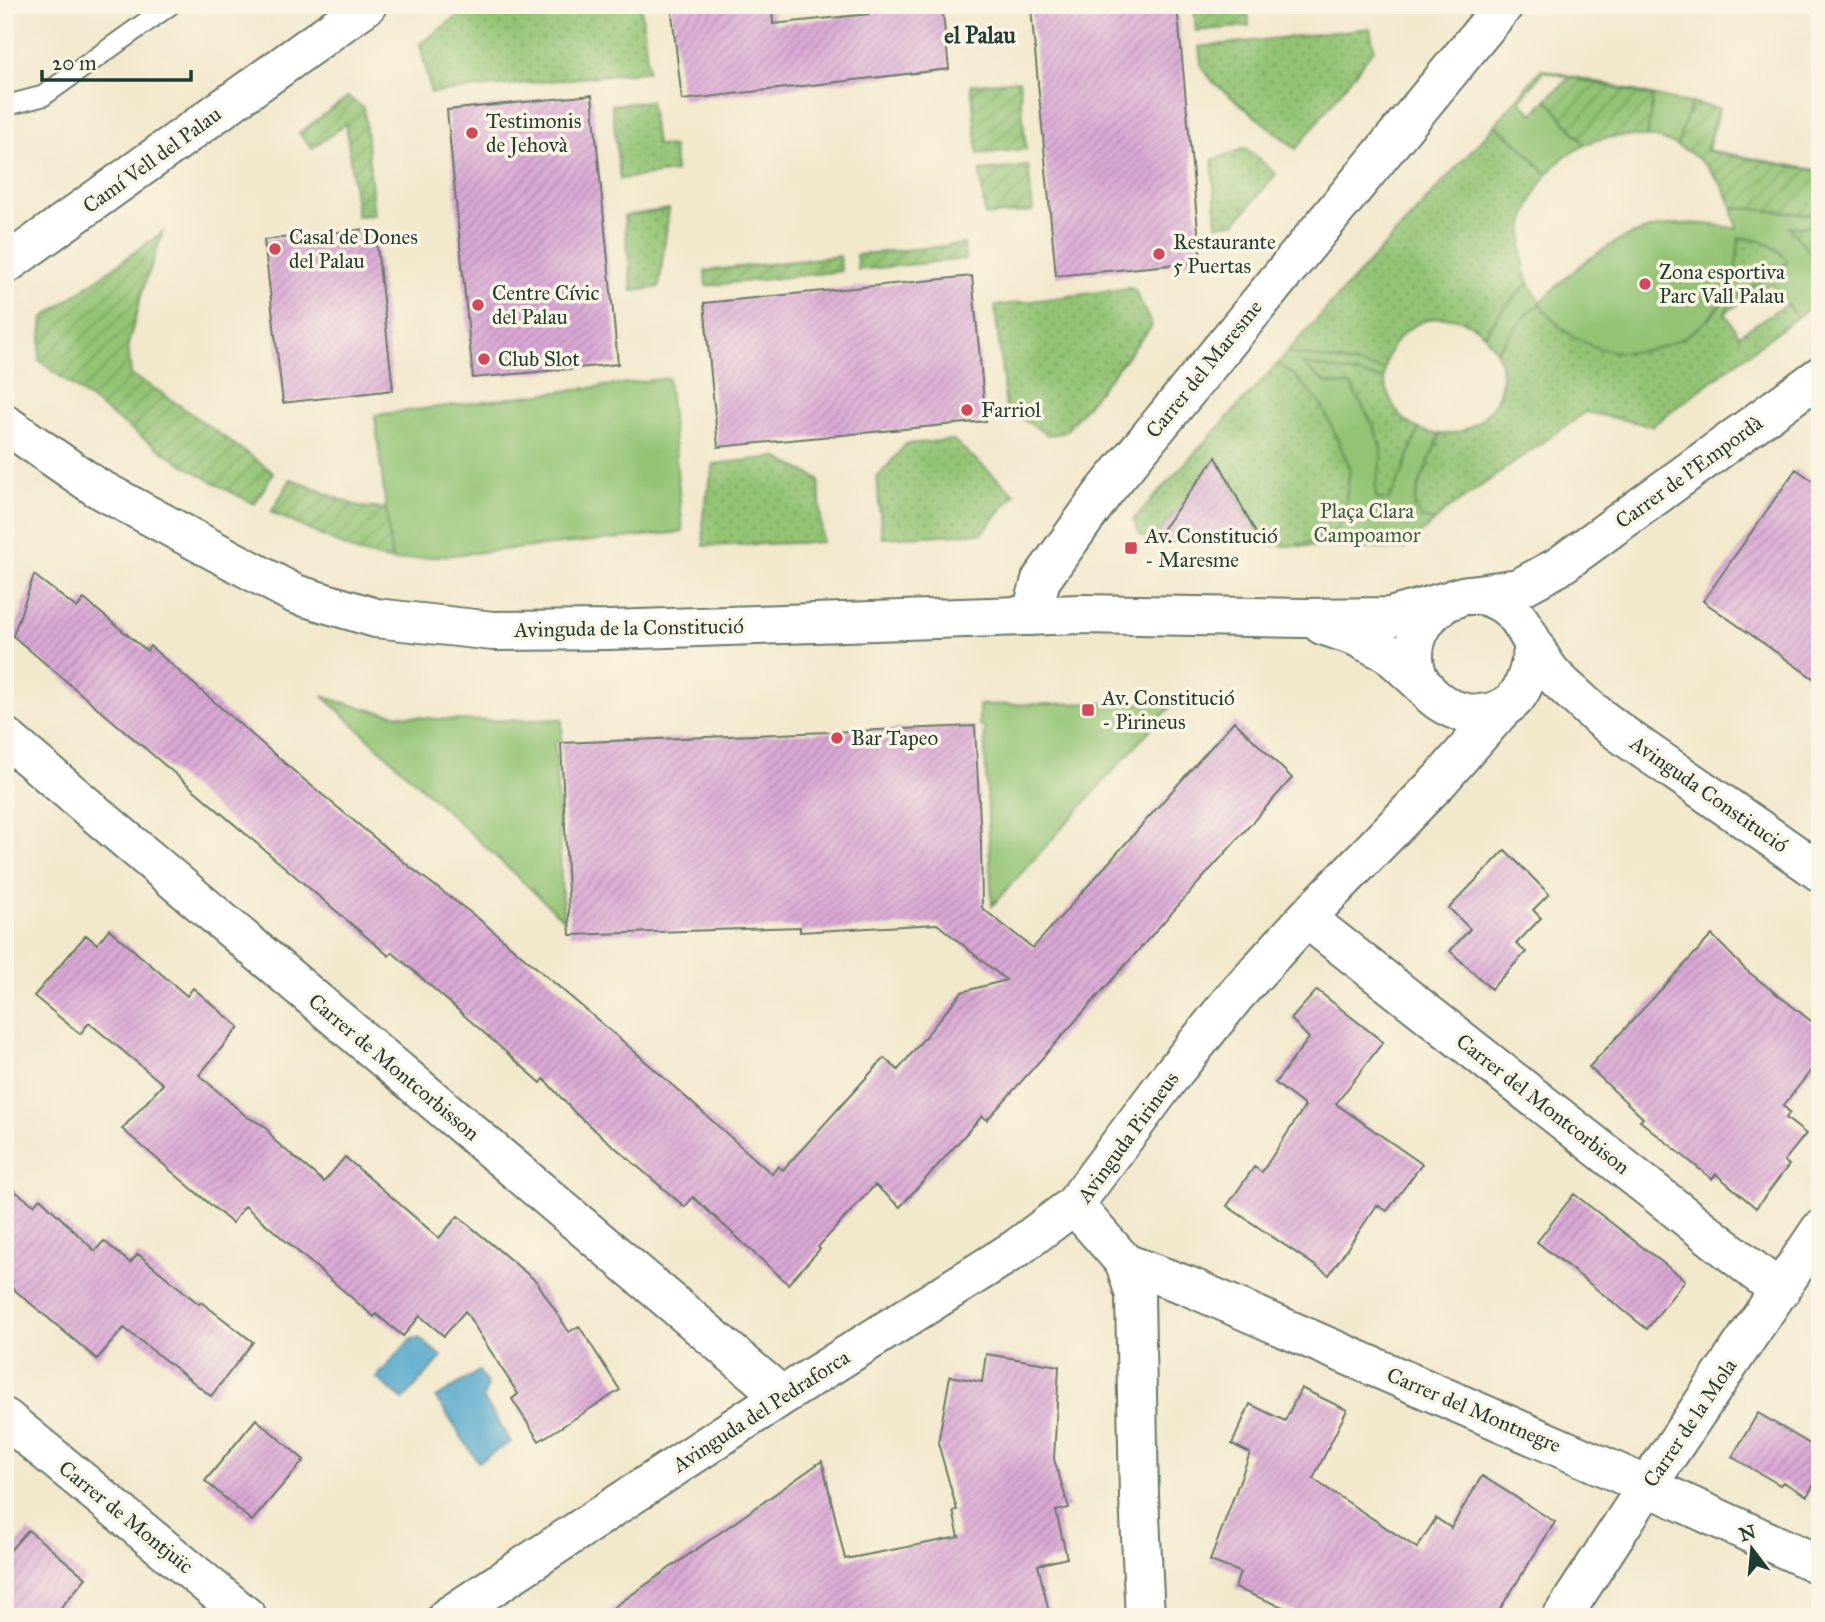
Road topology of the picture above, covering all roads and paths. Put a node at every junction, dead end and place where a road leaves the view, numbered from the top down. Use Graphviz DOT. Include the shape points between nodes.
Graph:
graph roads {
  1 [pos="170,5"];
  2 [pos="367,5"];
  3 [pos="1504,5"];
  4 [pos="5,106"];
  5 [pos="5,265"];
  6 [pos="1820,376"];
  7 [pos="5,424"];
  8 [pos="1558,567"];
  9 [pos="1462,597"];
  10 [pos="1031,616"];
  11 [pos="1304,618"];
  12 [pos="1532,641"];
  13 [pos="1432,695"];
  14 [pos="1506,706"];
  15 [pos="1598,717"];
  16 [pos="5,737"];
  17 [pos="1440,780"];
  18 [pos="1820,872"];
  19 [pos="1306,918"];
  20 [pos="1074,1205"];
  21 [pos="1820,1230"];
  22 [pos="1125,1263"];
  23 [pos="1780,1291"];
  24 [pos="782,1396"];
  25 [pos="5,1418"];
  26 [pos="1647,1486"];
  27 [pos="1820,1565"];
  28 [pos="247,1617"];
  29 [pos="447,1617"];
  30 [pos="1145,1617"];
  31 [pos="1562,1617"];
  1 -- 4 [label="lane" via="43,96"];
  2 -- 5 [label="street, Camí Vell del Palau"];
  3 -- 10 [label="street, Carrer del Maresme" via="1104,492 1041,580"];
  6 -- 8 [label="street, Carrer de l'Empordà"];
  7 -- 10 [label="street, Avinguda de la Constitució" via="96,486 295,594 376,618 493,631"];
  8 -- 9 [label="street, Carrer de l'Empordà" via="1518,588"];
  8 -- 12 [label="street, Carrer de l'Empordà" via="1538,602"];
  9 -- 11 [label="street" via="1390,617"];
  9 -- 12 [label="street" via="1488,597 1504,605 1517,615"];
  9 -- 13 [label="street" via="1437,608 1416,638 1413,657 1417,675"];
  10 -- 11 [label="street, Avinguda de la Constitució"];
  11 -- 13 [label="street" via="1388,653"];
  12 -- 14 [label="street" via="1526,681"];
  12 -- 15 [label="street, Avinguda Constitució" via="1550,672"];
  13 -- 14 [label="street" via="1453,710 1470,713 1490,713"];
  13 -- 17 [label="street, Avinguda Pirineus" via="1447,719 1451,741"];
  14 -- 15 [label="street, Avinguda Constitució" via="1536,701"];
  14 -- 17 [label="street, Avinguda Pirineus"];
  15 -- 18 [label="street, Avinguda Constitució"];
  16 -- 24 [label="street, Carrer de Montcorbisson"];
  17 -- 19 [label="street, Avinguda Pirineus"];
  19 -- 20 [label="street, Avinguda Pirineus" via="1235,996"];
  19 -- 23 [label="street, Carrer del Montcorbison"];
  20 -- 22 [label="street, Avinguda Pirineus"];
  20 -- 24 [label="street, Avinguda del Pedraforca" via="1017,1248"];
  21 -- 23 [label="street, Carrer de la Mola"];
  22 -- 26 [label="street, Carrer del Montnegre" via="1188,1286"];
  22 -- 30 [label="street, Avinguda Pirineus" via="1136,1306"];
  23 -- 26 [label="street, Carrer de la Mola"];
  24 -- 29 [label="street, Avinguda del Pedraforca"];
  25 -- 28 [label="street, Carrer de Montjuïc"];
  26 -- 27 [label="street, Carrer del Montnegre"];
  26 -- 31 [label="street, Carrer de la Mola"];
}
